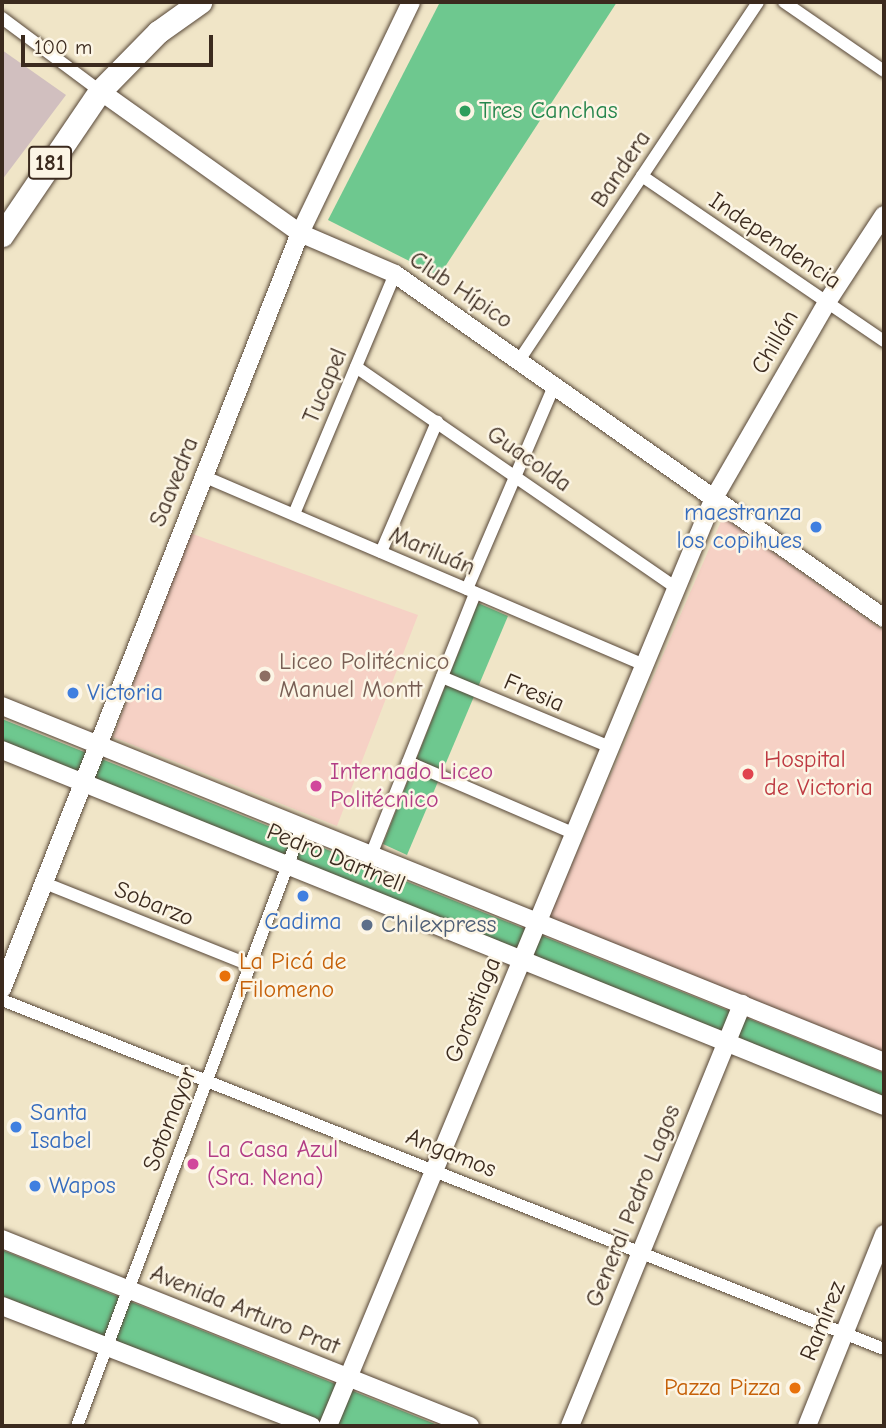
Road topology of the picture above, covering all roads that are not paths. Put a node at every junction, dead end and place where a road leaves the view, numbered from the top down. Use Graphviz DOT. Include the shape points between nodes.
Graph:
graph roads {
  1 [pos="200,2"];
  2 [pos="411,2"];
  3 [pos="758,2"];
  4 [pos="784,2"];
  5 [pos="2,18"];
  6 [pos="884,71"];
  7 [pos="100,91"];
  8 [pos="642,176"];
  9 [pos="884,215"];
  10 [pos="300,233"];
  11 [pos="2,235"];
  12 [pos="395,274"];
  13 [pos="827,302"];
  14 [pos="884,341"];
  15 [pos="520,359"];
  16 [pos="356,367"];
  17 [pos="555,384"];
  18 [pos="437,422"];
  19 [pos="515,474"];
  20 [pos="203,476"];
  21 [pos="714,498"];
  22 [pos="294,514"];
  23 [pos="381,552"];
  24 [pos="676,588"];
  25 [pos="471,591"];
  26 [pos="884,618"];
  27 [pos="644,665"];
  28 [pos="442,677"];
  29 [pos="2,706"];
  30 [pos="96,744"];
  31 [pos="610,747"];
  32 [pos="2,750"];
  33 [pos="408,762"];
  34 [pos="80,781"];
  35 [pos="302,827"];
  36 [pos="573,833"];
  37 [pos="371,855"];
  38 [pos="288,865"];
  39 [pos="42,882"];
  40 [pos="536,921"];
  41 [pos="520,959"];
  42 [pos="250,965"];
  43 [pos="2,989"];
  44 [pos="2,1000"];
  45 [pos="742,1004"];
  46 [pos="726,1042"];
  47 [pos="884,1062"];
  48 [pos="207,1079"];
  49 [pos="884,1106"];
  50 [pos="435,1169"];
  51 [pos="884,1234"];
  52 [pos="2,1239"];
  53 [pos="641,1252"];
  54 [pos="128,1290"];
  55 [pos="2,1306"];
  56 [pos="845,1332"];
  57 [pos="107,1346"];
  58 [pos="884,1349"];
  59 [pos="347,1377"];
  60 [pos="77,1426"];
  61 [pos="312,1426"];
  62 [pos="328,1426"];
  63 [pos="470,1426"];
  64 [pos="570,1426"];
  65 [pos="807,1426"];
  1 -- 7 [label="highway, 181" via="158,32"];
  2 -- 10 [label="street, Saavedra"];
  3 -- 8 [label="street, Bandera"];
  4 -- 6 [label="street"];
  5 -- 7 [label="street, Club Hípico"];
  7 -- 10 [label="street, Club Hípico"];
  7 -- 11 [label="highway, 181"];
  8 -- 13 [label="street, Independencia"];
  8 -- 15 [label="street, Bandera"];
  9 -- 13 [label="street, Chillán"];
  10 -- 12 [label="street, Club Hípico"];
  10 -- 20 [label="street, Saavedra"];
  12 -- 15 [label="street, Club Hípico"];
  12 -- 16 [label="street, Tucapel"];
  13 -- 14 [label="street, Independencia"];
  13 -- 21 [label="street, Chillán"];
  15 -- 17 [label="street, Club Hípico"];
  16 -- 18 [label="street, Guacolda"];
  16 -- 22 [label="street, Tucapel"];
  17 -- 19 [label="street"];
  17 -- 21 [label="street, Club Hípico"];
  18 -- 19 [label="street, Guacolda"];
  18 -- 23 [label="street"];
  19 -- 24 [label="street, Guacolda"];
  19 -- 25 [label="street"];
  20 -- 22 [label="street, Mariluán"];
  20 -- 30 [label="street, Saavedra"];
  21 -- 24 [label="street, Gorostiaga"];
  21 -- 26 [label="street, Club Hípico"];
  22 -- 23 [label="street, Mariluán"];
  23 -- 25 [label="street, Mariluán"];
  24 -- 27 [label="street, Gorostiaga"];
  25 -- 27 [label="street, Mariluán"];
  25 -- 28 [label="street"];
  27 -- 31 [label="street, Gorostiaga"];
  28 -- 31 [label="street, Fresia"];
  28 -- 33 [label="street"];
  29 -- 30 [label="street, Pedro Dartnell"];
  30 -- 34 [label="street, Saavedra"];
  30 -- 35 [label="street, Pedro Dartnell"];
  31 -- 36 [label="street, Gorostiaga"];
  32 -- 34 [label="street, Pedro Dartnell"];
  33 -- 36 [label="street"];
  33 -- 37 [label="street"];
  34 -- 38 [label="street, Pedro Dartnell"];
  34 -- 39 [label="street, Saavedra"];
  35 -- 37 [label="street, Pedro Dartnell"];
  35 -- 38 [label="street, Sotomayor"];
  36 -- 40 [label="street, Gorostiaga"];
  37 -- 40 [label="street, Pedro Dartnell"];
  38 -- 41 [label="street, Pedro Dartnell"];
  38 -- 42 [label="street, Sotomayor"];
  39 -- 42 [label="street, Sobarzo"];
  39 -- 43 [label="street, Saavedra"];
  40 -- 41 [label="street, Gorostiaga"];
  40 -- 45 [label="street, Pedro Dartnell"];
  41 -- 46 [label="street, Pedro Dartnell"];
  41 -- 50 [label="street, Gorostiaga"];
  42 -- 48 [label="street, Sotomayor"];
  44 -- 48 [label="street, Angamos"];
  45 -- 46 [label="street, General Pedro Lagos"];
  45 -- 47 [label="street, Pedro Dartnell"];
  46 -- 49 [label="street, Pedro Dartnell"];
  46 -- 53 [label="street, General Pedro Lagos"];
  48 -- 50 [label="street, Angamos"];
  48 -- 54 [label="street, Sotomayor"];
  50 -- 53 [label="street, Angamos"];
  50 -- 59 [label="street, Gorostiaga"];
  51 -- 56 [label="street, Ramírez"];
  52 -- 54 [label="street, Avenida Arturo Prat"];
  53 -- 56 [label="street, Angamos"];
  53 -- 64 [label="street, General Pedro Lagos"];
  54 -- 57 [label="street, Sotomayor"];
  54 -- 59 [label="street, Avenida Arturo Prat"];
  55 -- 57 [label="street"];
  56 -- 58 [label="street, Angamos"];
  56 -- 65 [label="street, Ramírez"];
  57 -- 60 [label="street, Sotomayor"];
  57 -- 61 [label="street"];
  59 -- 62 [label="street, Gorostiaga"];
  59 -- 63 [label="street, Avenida Arturo Prat"];
}
